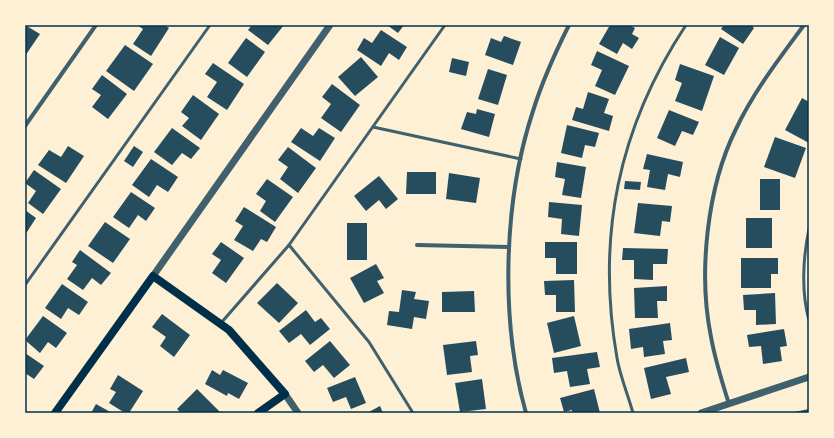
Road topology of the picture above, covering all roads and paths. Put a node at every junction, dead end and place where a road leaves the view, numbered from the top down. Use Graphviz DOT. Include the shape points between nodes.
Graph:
graph roads {
  1 [pos="96,25"];
  2 [pos="210,25"];
  3 [pos="330,25"];
  4 [pos="445,25"];
  5 [pos="569,25"];
  6 [pos="686,25"];
  7 [pos="804,25"];
  8 [pos="25,126"];
  9 [pos="373,127"];
  10 [pos="521,160"];
  11 [pos="809,229"];
  12 [pos="289,245"];
  13 [pos="417,245"];
  14 [pos="509,247"];
  15 [pos="153,276"];
  16 [pos="25,285"];
  17 [pos="809,320"];
  18 [pos="220,324"];
  19 [pos="809,377"];
  20 [pos="285,394"];
  21 [pos="729,404"];
  22 [pos="56,413"];
  23 [pos="258,413"];
  24 [pos="298,413"];
  25 [pos="413,413"];
  26 [pos="526,413"];
  27 [pos="634,413"];
  28 [pos="701,413"];
  1 -- 8 [label="street"];
  2 -- 16 [label="lane"];
  3 -- 15 [label="street"];
  4 -- 9 [label="lane"];
  5 -- 10 [label="street" via="554,54 532,112"];
  6 -- 27 [label="lane" via="653,80 643,103 627,146 613,205 609,250 609,297 617,359"];
  7 -- 21 [label="street" via="757,90 735,130 711,210 706,250 706,296 711,336"];
  9 -- 10 [label="lane"];
  9 -- 12 [label="lane"];
  10 -- 14 [label="street" via="513,199"];
  11 -- 17 [label="lane" via="805,288"];
  12 -- 18 [label="lane"];
  12 -- 25 [label="lane" via="369,342"];
  13 -- 14 [label="street"];
  14 -- 26 [label="street" via="509,290 514,351"];
  15 -- 18 [label="main road"];
  15 -- 22 [label="main road"];
  18 -- 20 [label="main road" via="229,330"];
  19 -- 21 [label="street"];
  20 -- 23 [label="main road"];
  20 -- 24 [label="street"];
  21 -- 28 [label="street"];
}
